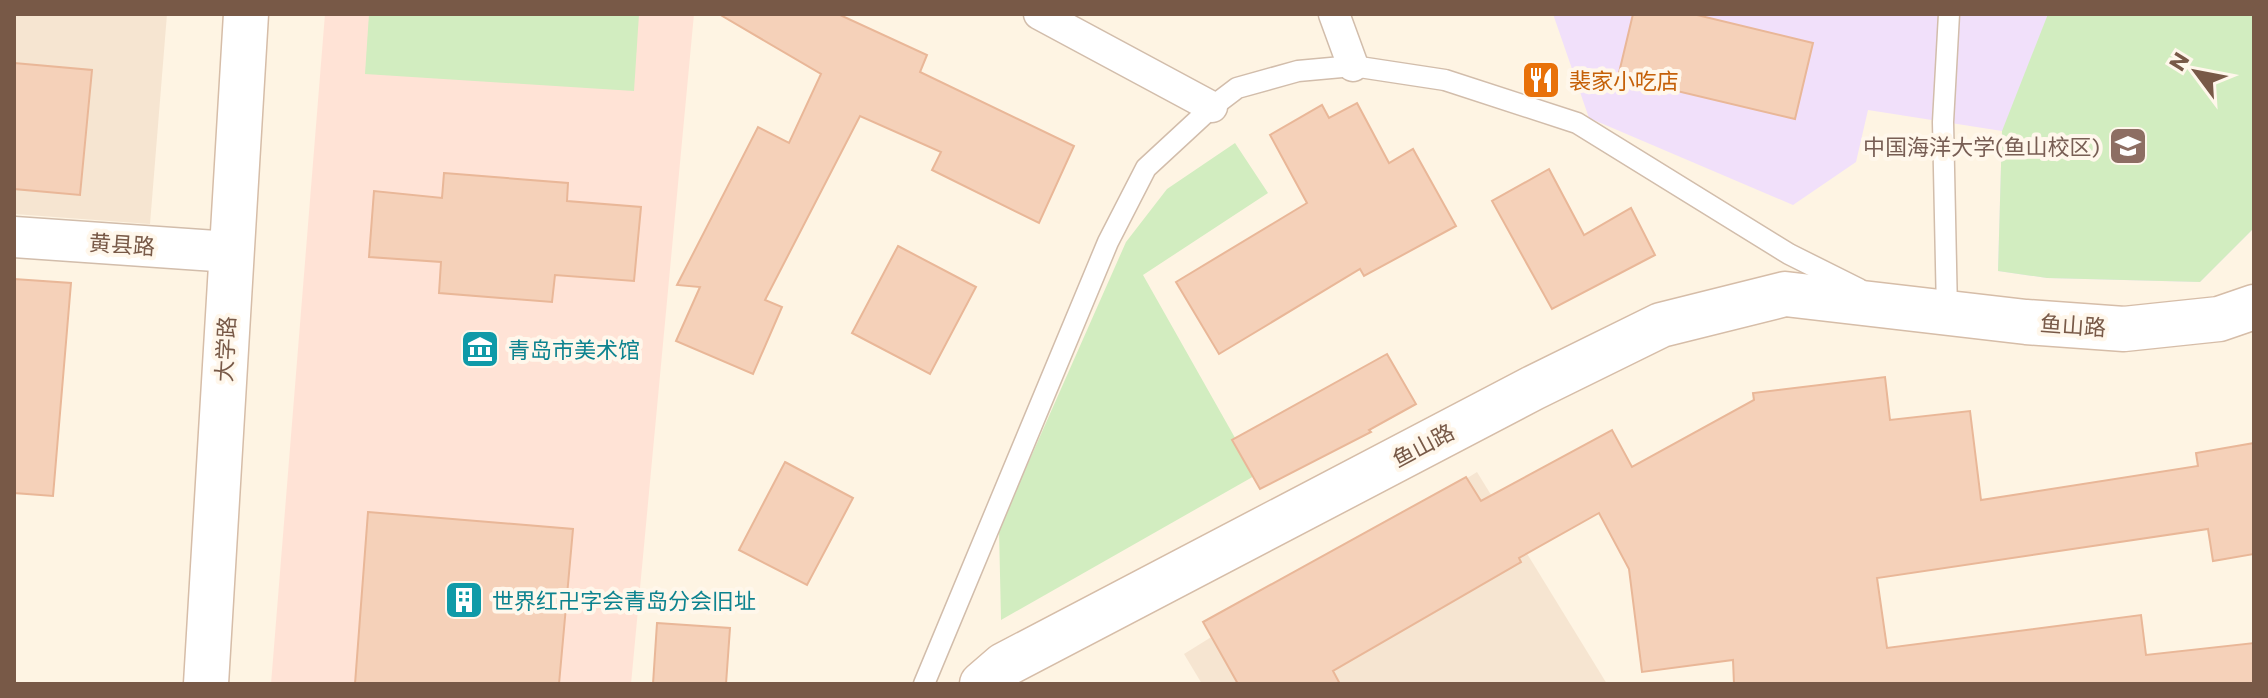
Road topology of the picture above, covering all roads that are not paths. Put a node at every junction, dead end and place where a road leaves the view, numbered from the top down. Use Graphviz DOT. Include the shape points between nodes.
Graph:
graph roads {
  1 [pos="246,14"];
  2 [pos="1039,14"];
  3 [pos="1334,14"];
  4 [pos="1949,14"];
  5 [pos="1353,66"];
  6 [pos="1212,107"];
  7 [pos="14,237"];
  8 [pos="230,252"];
  9 [pos="1891,306"];
  10 [pos="2254,307"];
  11 [pos="1947,312"];
  12 [pos="206,684"];
  13 [pos="924,684"];
  14 [pos="982,684"];
  1 -- 8 [label="main road, 大学路"];
  2 -- 6 [label="street"];
  3 -- 5 [label="street"];
  4 -- 11 [label="lane" via="1943,122"];
  5 -- 6 [label="lane, 鱼山路" via="1298,71 1237,88"];
  5 -- 9 [label="lane, 鱼山路" via="1445,80 1577,123 1789,254"];
  6 -- 13 [label="lane, 鱼山路" via="1146,168 1108,242"];
  7 -- 8 [label="street, 黄县路"];
  8 -- 12 [label="main road, 大学路"];
  9 -- 11 [label="main road, 鱼山路"];
  9 -- 14 [label="main road, 鱼山路" via="1785,294 1661,325 1004,665"];
  10 -- 11 [label="main road, 鱼山路" via="2219,319 2124,329"];
}
